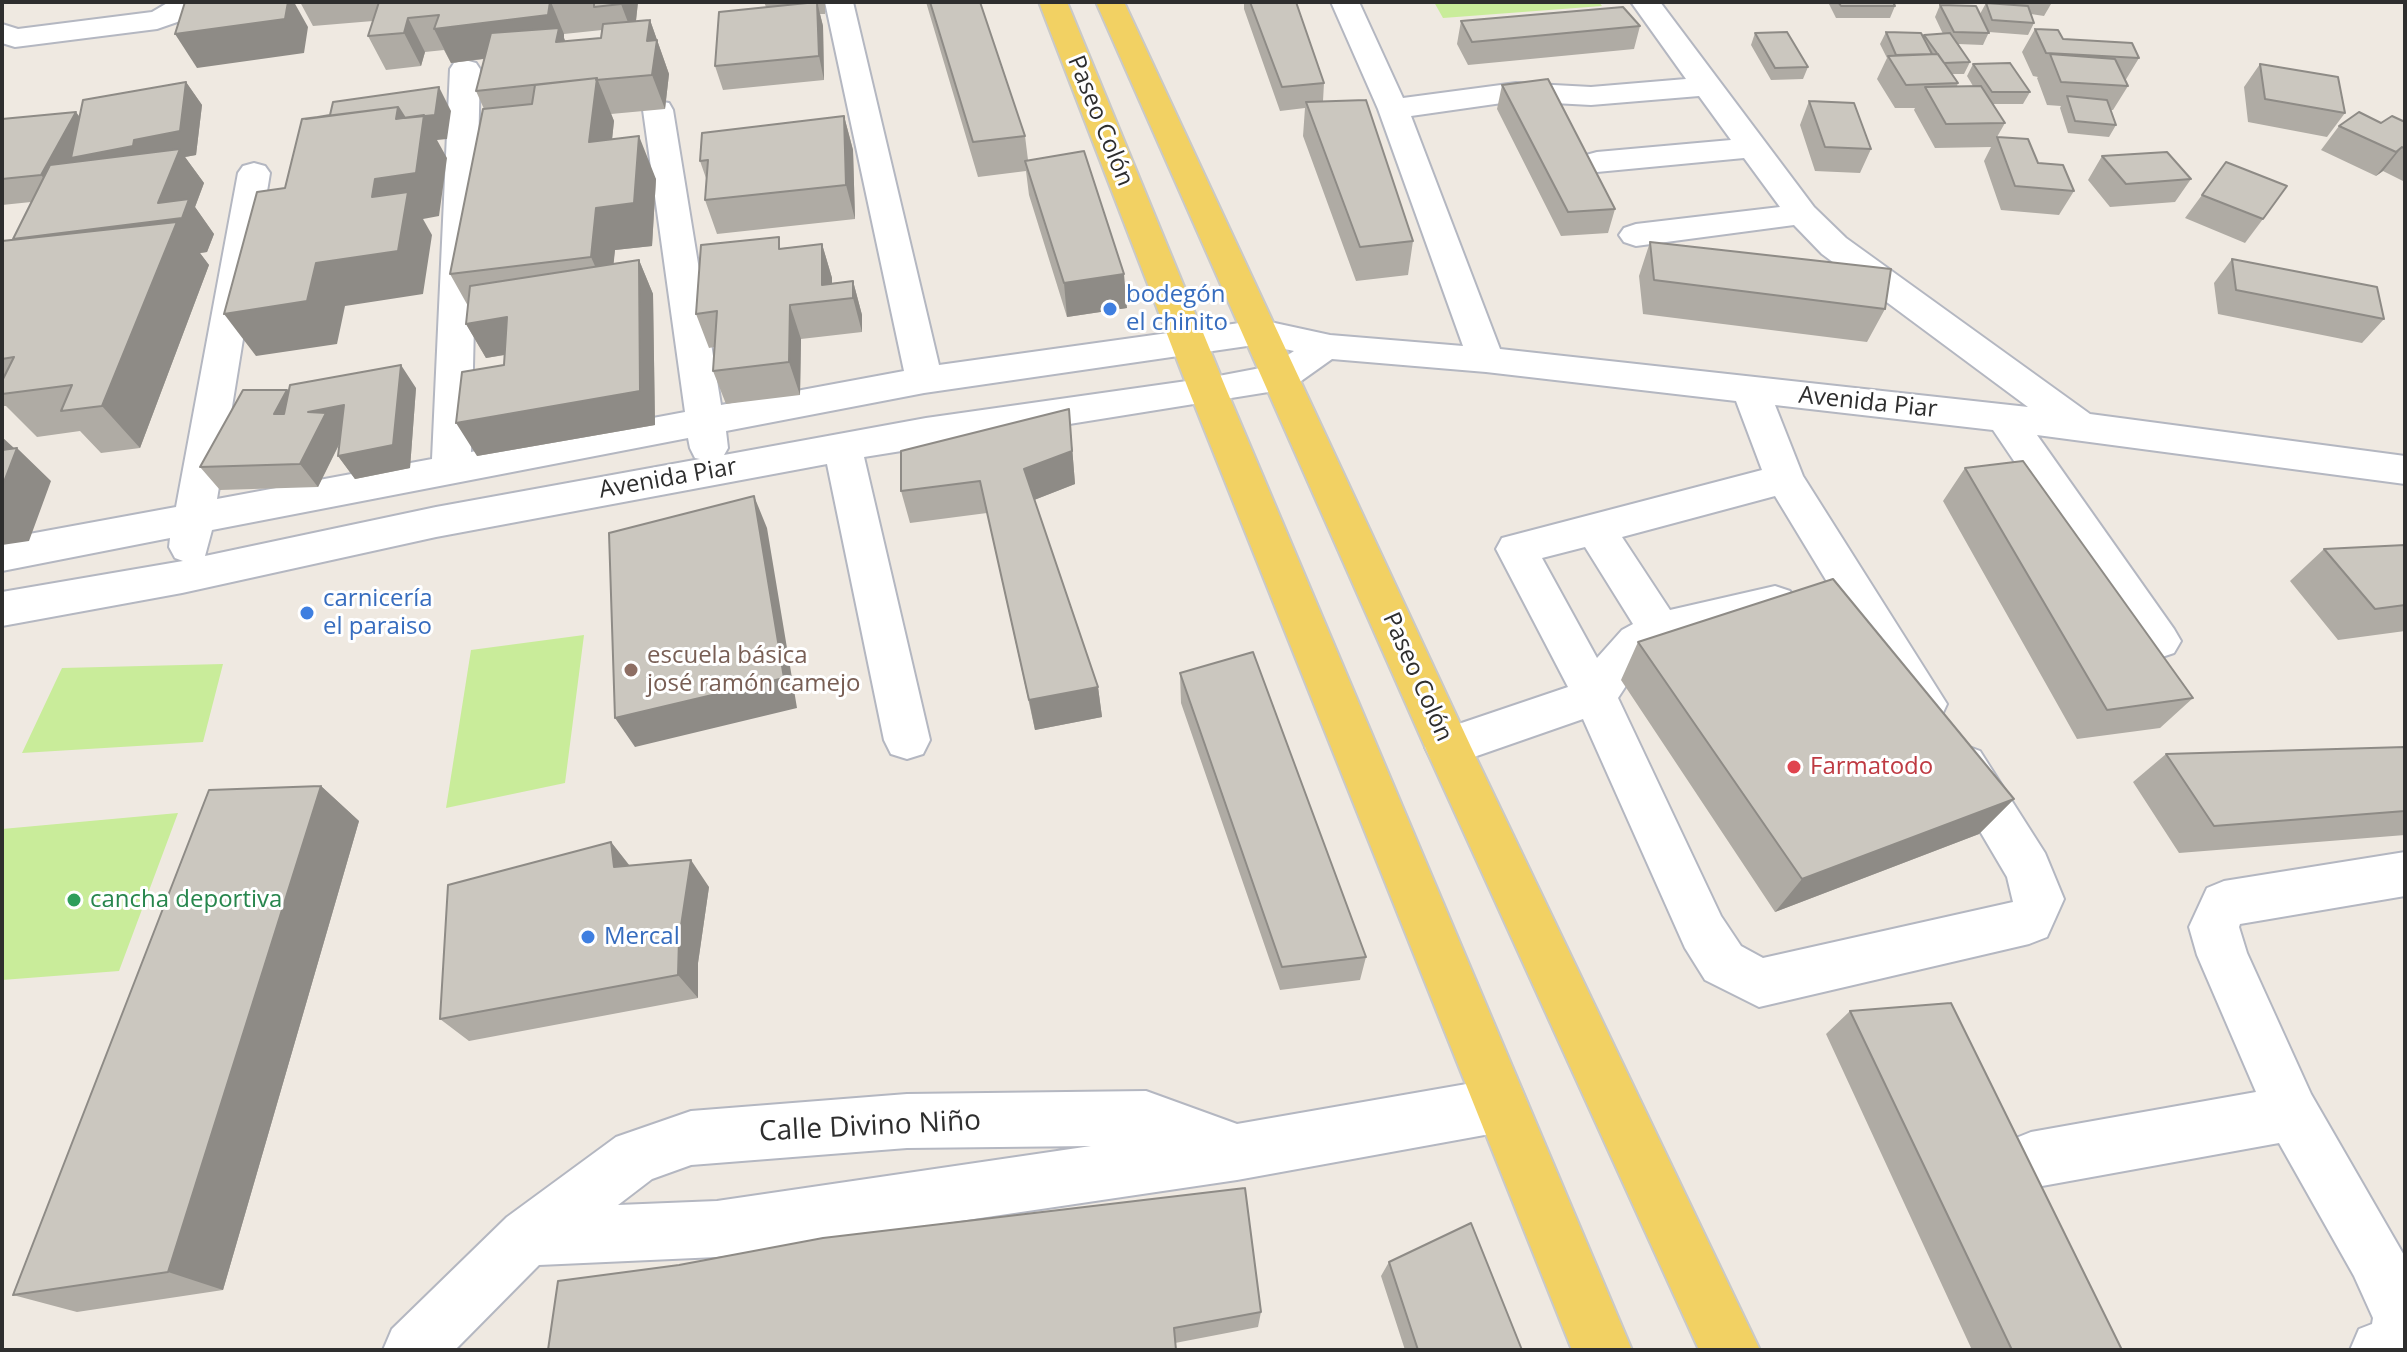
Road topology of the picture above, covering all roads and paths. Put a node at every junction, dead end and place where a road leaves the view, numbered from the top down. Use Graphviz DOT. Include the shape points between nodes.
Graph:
graph roads {
  1 [pos="185,2"];
  2 [pos="839,2"];
  3 [pos="1053,2"];
  4 [pos="1110,2"];
  5 [pos="1345,2"];
  6 [pos="1645,2"];
  7 [pos="4,22"];
  8 [pos="465,69"];
  9 [pos="1706,86"];
  10 [pos="1393,109"];
  11 [pos="658,110"];
  12 [pos="1754,148"];
  13 [pos="1597,162"];
  14 [pos="254,173"];
  15 [pos="1802,214"];
  16 [pos="1636,235"];
  17 [pos="1261,332"];
  18 [pos="1190,342"];
  19 [pos="1330,347"];
  20 [pos="1486,360"];
  21 [pos="1281,377"];
  22 [pos="924,380"];
  23 [pos="1750,389"];
  24 [pos="1208,391"];
  25 [pos="2005,418"];
  26 [pos="705,420"];
  27 [pos="2081,426"];
  28 [pos="843,449"];
  29 [pos="451,469"];
  30 [pos="2405,470"];
  31 [pos="713,471"];
  32 [pos="1785,479"];
  33 [pos="195,521"];
  34 [pos="1594,527"];
  35 [pos="2,555"];
  36 [pos="182,577"];
  37 [pos="1852,586"];
  38 [pos="2,609"];
  39 [pos="1660,630"];
  40 [pos="2159,641"];
  41 [pos="1595,696"];
  42 [pos="907,740"];
  43 [pos="1448,747"];
  44 [pos="2405,874"];
  45 [pos="1501,1105"];
  46 [pos="2292,1113"];
  47 [pos="1237,1152"];
  48 [pos="2031,1160"];
  49 [pos="527,1237"];
  50 [pos="413,1350"];
  51 [pos="1602,1350"];
  52 [pos="1730,1350"];
  53 [pos="2380,1350"];
  1 -- 7 [label="street" via="157,20 15,38"];
  2 -- 22 [label="street"];
  3 -- 18 [label="main road, Paseo Colón"];
  4 -- 17 [label="main road, Paseo Colón"];
  5 -- 10 [label="street"];
  6 -- 9 [label="street"];
  8 -- 29 [label="street"];
  9 -- 10 [label="street" via="1591,96 1516,92"];
  9 -- 12 [label="street"];
  10 -- 20 [label="street"];
  11 -- 26 [label="street"];
  12 -- 13 [label="street"];
  12 -- 15 [label="street"];
  14 -- 33 [label="street"];
  15 -- 16 [label="street"];
  15 -- 27 [label="street" via="1834,246"];
  17 -- 18 [label="street, Avenida Piar"];
  17 -- 19 [label="street, Avenida Piar"];
  17 -- 21 [label="main road, Paseo Colón"];
  18 -- 22 [label="street, Avenida Piar"];
  18 -- 24 [label="main road, Paseo Colón"];
  19 -- 20 [label="street, Avenida Piar"];
  19 -- 21 [label="street, Avenida Piar"];
  20 -- 23 [label="street, Avenida Piar"];
  21 -- 24 [label="street, Avenida Piar"];
  21 -- 43 [label="main road, Paseo Colón"];
  22 -- 26 [label="street, Avenida Piar"];
  23 -- 25 [label="street, Avenida Piar"];
  23 -- 32 [label="street"];
  24 -- 28 [label="street, Avenida Piar"];
  24 -- 45 [label="main road, Paseo Colón"];
  25 -- 27 [label="street, Avenida Piar"];
  25 -- 40 [label="street"];
  26 -- 29 [label="street, Avenida Piar"];
  26 -- 31 [label="street"];
  27 -- 30 [label="street, Avenida Piar"];
  28 -- 31 [label="street, Avenida Piar"];
  28 -- 42 [label="street"];
  29 -- 33 [label="street, Avenida Piar"];
  31 -- 36 [label="street, Avenida Piar" via="436,522"];
  32 -- 34 [label="street"];
  32 -- 37 [label="street"];
  33 -- 35 [label="street, Avenida Piar"];
  33 -- 36 [label="street"];
  34 -- 39 [label="street"];
  34 -- 41 [label="street" via="1517,549"];
  36 -- 38 [label="street, Avenida Piar"];
  37 -- 39 [label="street"];
  37 -- 41 [label="street" via="2028,868 2039,899 2029,921 1759,983 1723,963 1703,932"];
  39 -- 41 [label="street" via="1628,651"];
  41 -- 43 [label="street"];
  43 -- 52 [label="main road, Paseo Colón"];
  44 -- 46 [label="street" via="2224,904 2214,927 2222,955"];
  45 -- 47 [label="street"];
  45 -- 51 [label="main road, Paseo Colón"];
  46 -- 48 [label="street"];
  46 -- 53 [label="street" via="2403,1316 2396,1346"];
  47 -- 49 [label="street" via="717,1229"];
  47 -- 49 [label="street, Calle Divino Niño" via="1146,1118 907,1121 691,1138 636,1157"];
  49 -- 50 [label="street, Calle Divino Niño"];
}
